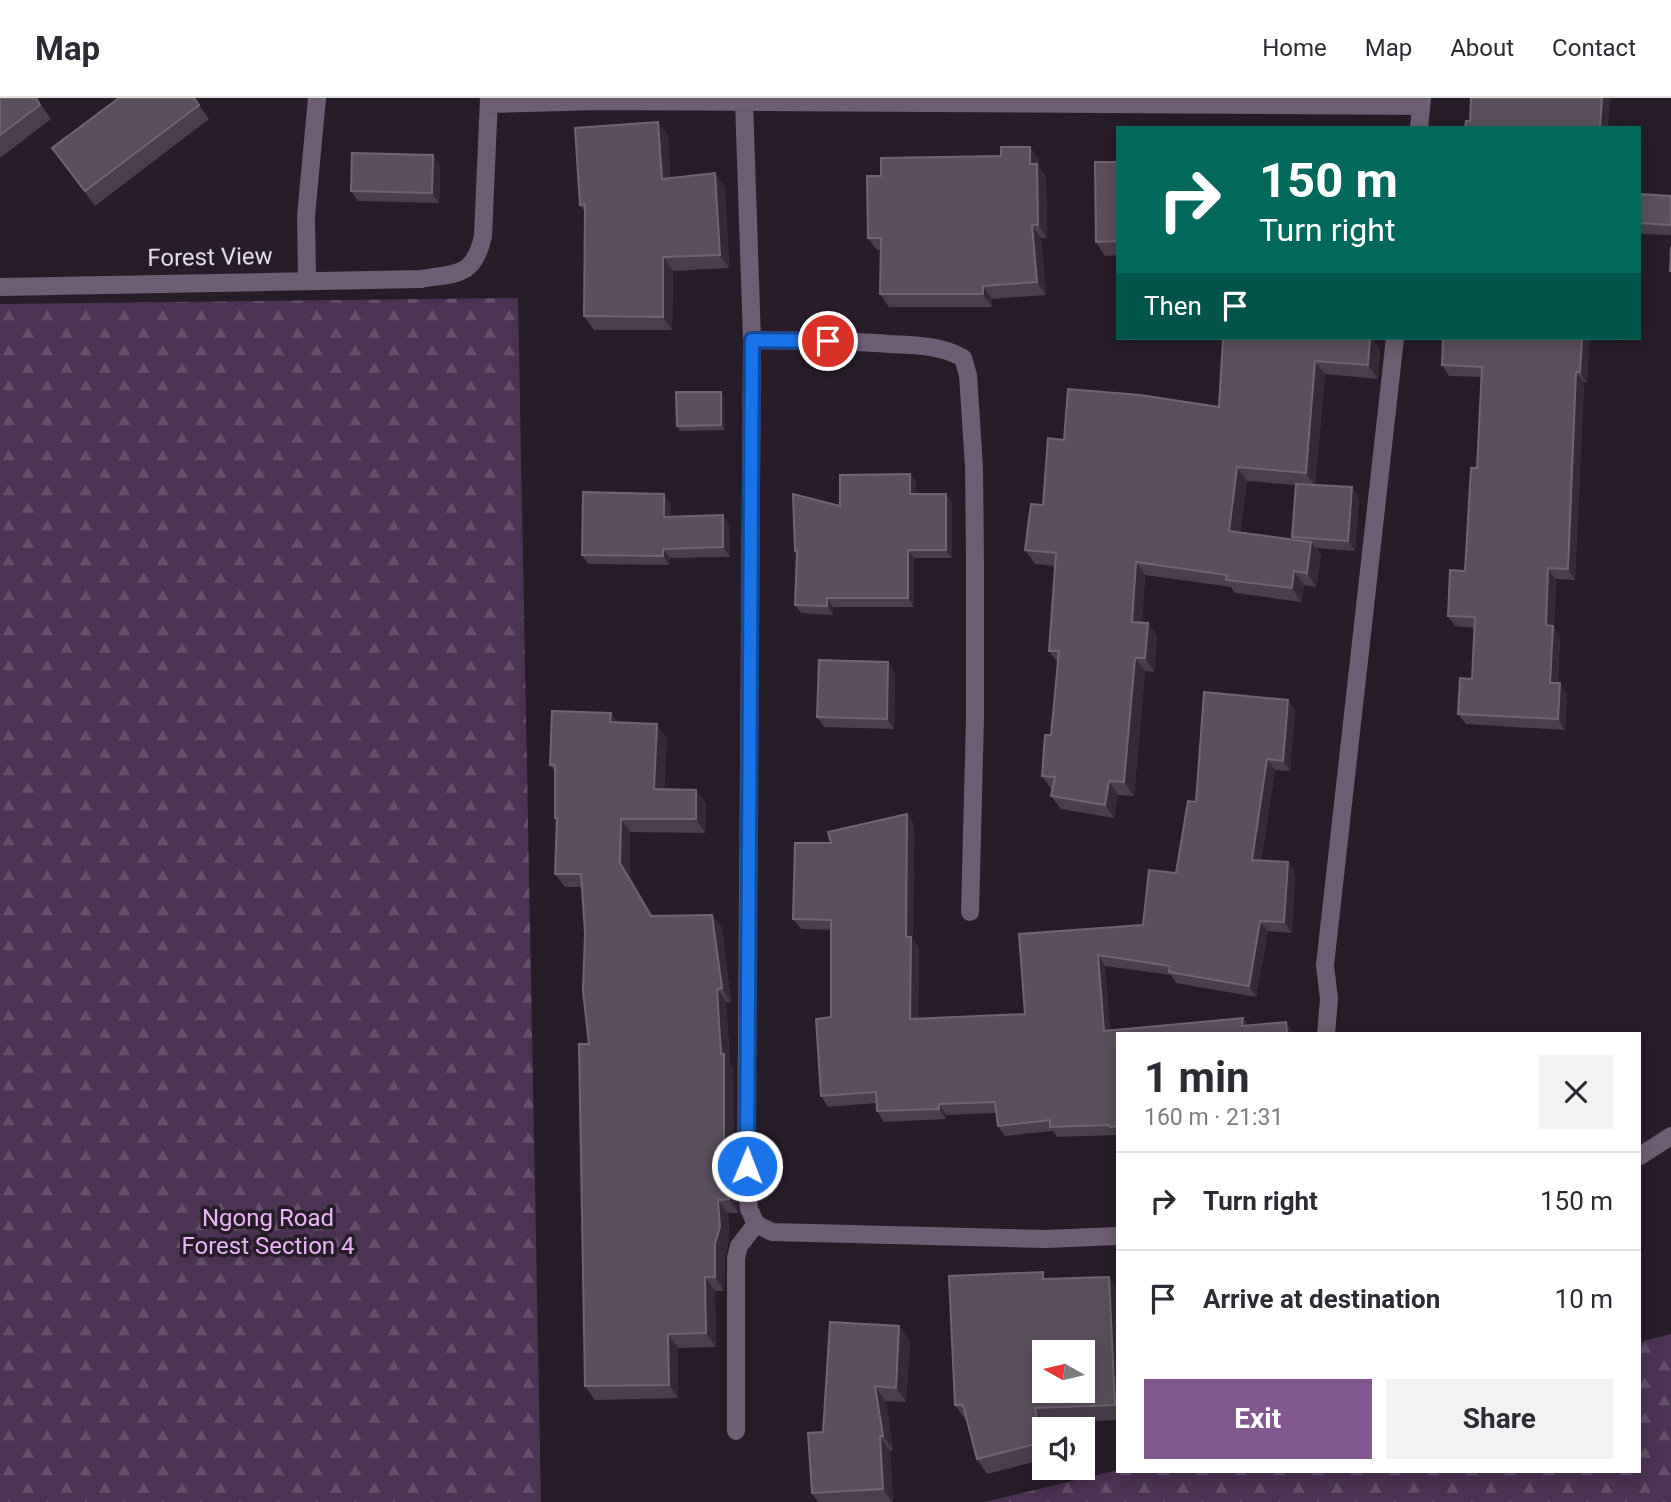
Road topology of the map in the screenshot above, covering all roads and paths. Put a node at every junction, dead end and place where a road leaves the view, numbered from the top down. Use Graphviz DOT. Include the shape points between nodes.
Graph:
graph roads {
  1 [pos="317,98"];
  2 [pos="600,99"];
  3 [pos="489,101"];
  4 [pos="744,101"];
  5 [pos="1422,102"];
  6 [pos="1419,126"];
  7 [pos="307,279"];
  8 [pos="0,287"];
  9 [pos="752,340"];
  10 [pos="1395,340"];
  11 [pos="970,912"];
  12 [pos="1326,1032"];
  13 [pos="1671,1136"];
  14 [pos="1641,1155"];
  15 [pos="755,1224"];
  16 [pos="1116,1236"];
  17 [pos="736,1432"];
  1 -- 7 [label="street" via="306,216"];
  2 -- 3 [label="street"];
  2 -- 4 [label="street"];
  3 -- 7 [label="street, Forest View" via="483,236 471,266 463,272 421,279"];
  4 -- 5 [label="street"];
  4 -- 9 [label="street"];
  5 -- 6 [label="street"];
  7 -- 8 [label="street, Forest View"];
  9 -- 11 [label="street" via="934,347 962,358 968,375 974,494"];
  9 -- 15 [label="street" via="746,1184"];
  10 -- 12 [label="street" via="1325,965"];
  13 -- 14 [label="street"];
  15 -- 16 [label="street" via="772,1232 841,1235"];
  15 -- 17 [label="street" via="736,1258"];
}
